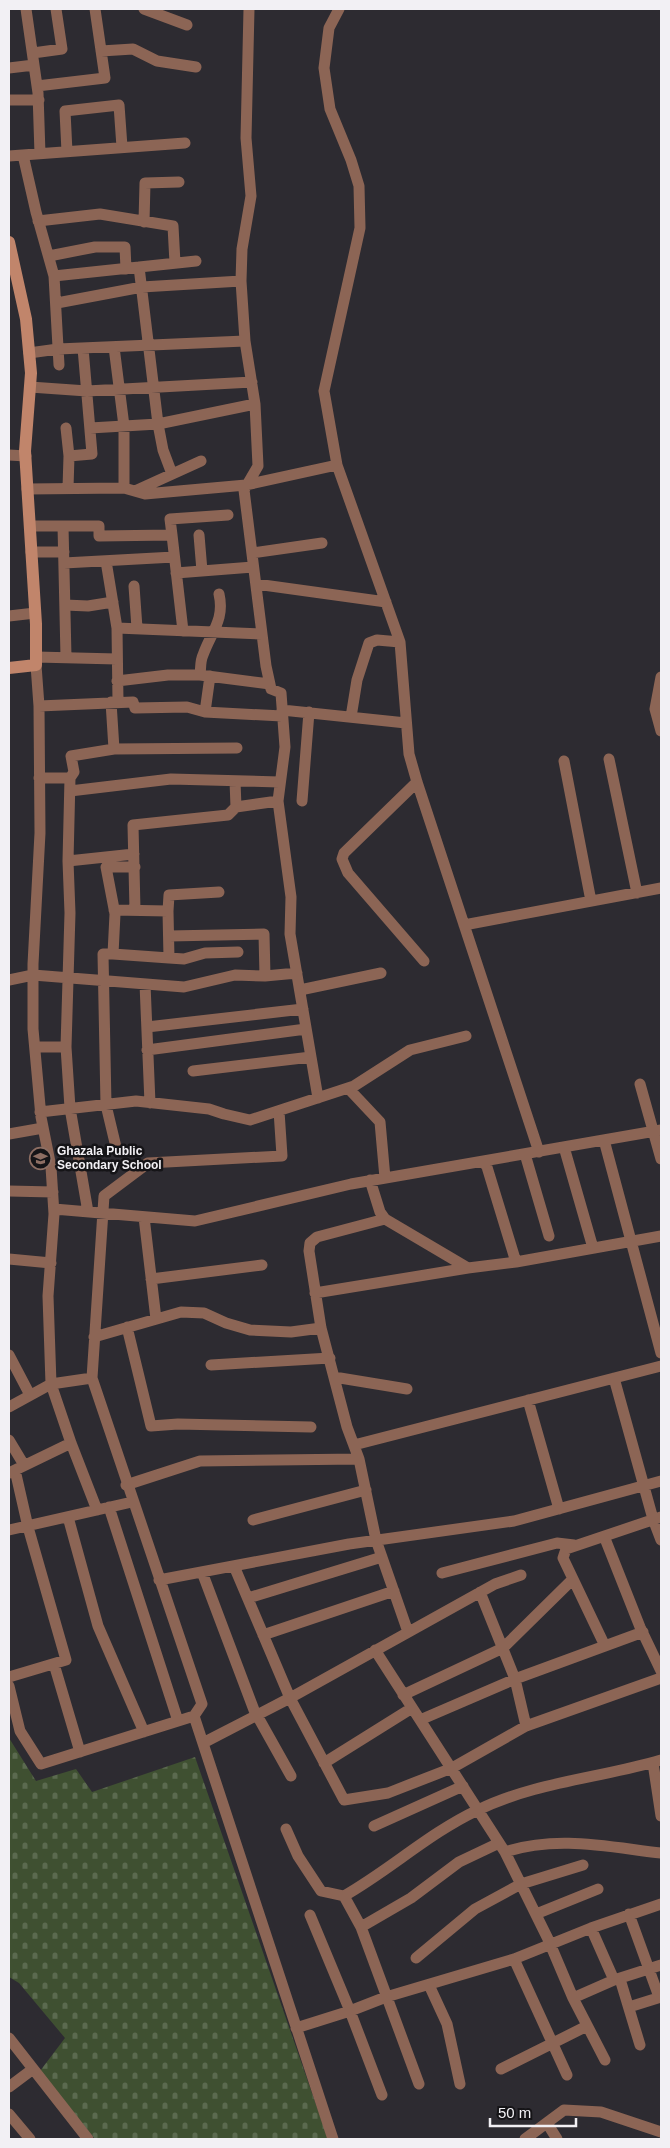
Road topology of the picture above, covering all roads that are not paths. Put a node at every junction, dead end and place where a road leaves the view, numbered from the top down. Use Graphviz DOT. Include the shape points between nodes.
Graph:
graph roads {
  1 [pos="26,9"];
  2 [pos="56,9"];
  3 [pos="95,9"];
  4 [pos="144,9"];
  5 [pos="249,9"];
  6 [pos="339,9"];
  7 [pos="187,25"];
  8 [pos="101,51"];
  9 [pos="33,53"];
  10 [pos="34,65"];
  11 [pos="196,67"];
  12 [pos="9,68"];
  13 [pos="37,86"];
  14 [pos="9,100"];
  15 [pos="39,100"];
  16 [pos="185,142"];
  17 [pos="122,147"];
  18 [pos="67,152"];
  19 [pos="40,154"];
  20 [pos="23,155"];
  21 [pos="9,156"];
  22 [pos="179,182"];
  23 [pos="38,221"];
  24 [pos="144,222"];
  25 [pos="9,242"];
  26 [pos="10,256"];
  27 [pos="49,256"];
  28 [pos="196,261"];
  29 [pos="175,264"];
  30 [pos="139,267"];
  31 [pos="126,269"];
  32 [pos="54,276"];
  33 [pos="240,281"];
  34 [pos="142,287"];
  35 [pos="57,302"];
  36 [pos="245,341"];
  37 [pos="149,346"];
  38 [pos="114,347"];
  39 [pos="83,348"];
  40 [pos="58,349"];
  41 [pos="29,353"];
  42 [pos="58,366"];
  43 [pos="252,382"];
  44 [pos="30,387"];
  45 [pos="154,387"];
  46 [pos="118,390"];
  47 [pos="87,391"];
  48 [pos="255,404"];
  49 [pos="158,424"];
  50 [pos="124,426"];
  51 [pos="66,428"];
  52 [pos="90,428"];
  53 [pos="9,455"];
  54 [pos="26,456"];
  55 [pos="69,456"];
  56 [pos="201,461"];
  57 [pos="337,465"];
  58 [pos="172,474"];
  59 [pos="246,485"];
  60 [pos="68,488"];
  61 [pos="124,488"];
  62 [pos="27,489"];
  63 [pos="135,491"];
  64 [pos="228,515"];
  65 [pos="30,526"];
  66 [pos="63,526"];
  67 [pos="199,535"];
  68 [pos="172,536"];
  69 [pos="322,543"];
  70 [pos="31,552"];
  71 [pos="252,553"];
  72 [pos="174,557"];
  73 [pos="64,558"];
  74 [pos="106,561"];
  75 [pos="253,567"];
  76 [pos="202,571"];
  77 [pos="176,573"];
  78 [pos="256,584"];
  79 [pos="134,586"];
  80 [pos="219,594"];
  81 [pos="113,602"];
  82 [pos="386,602"];
  83 [pos="65,605"];
  84 [pos="35,613"];
  85 [pos="9,616"];
  86 [pos="117,628"];
  87 [pos="137,628"];
  88 [pos="183,631"];
  89 [pos="215,632"];
  90 [pos="262,634"];
  91 [pos="400,642"];
  92 [pos="66,657"];
  93 [pos="116,659"];
  94 [pos="36,661"];
  95 [pos="9,668"];
  96 [pos="205,676"];
  97 [pos="661,677"];
  98 [pos="117,681"];
  99 [pos="270,684"];
  100 [pos="115,702"];
  101 [pos="39,706"];
  102 [pos="205,712"];
  103 [pos="309,712"];
  104 [pos="282,713"];
  105 [pos="351,717"];
  106 [pos="406,723"];
  107 [pos="661,732"];
  108 [pos="237,748"];
  109 [pos="114,749"];
  110 [pos="609,759"];
  111 [pos="564,761"];
  112 [pos="39,778"];
  113 [pos="70,778"];
  114 [pos="235,780"];
  115 [pos="279,782"];
  116 [pos="416,782"];
  117 [pos="70,791"];
  118 [pos="278,801"];
  119 [pos="302,801"];
  120 [pos="236,807"];
  121 [pos="134,854"];
  122 [pos="68,861"];
  123 [pos="135,867"];
  124 [pos="661,888"];
  125 [pos="219,892"];
  126 [pos="637,893"];
  127 [pos="591,901"];
  128 [pos="114,910"];
  129 [pos="135,910"];
  130 [pos="168,911"];
  131 [pos="464,925"];
  132 [pos="169,936"];
  133 [pos="238,952"];
  134 [pos="113,954"];
  135 [pos="169,958"];
  136 [pos="424,961"];
  137 [pos="297,973"];
  138 [pos="381,973"];
  139 [pos="33,975"];
  140 [pos="265,976"];
  141 [pos="67,978"];
  142 [pos="9,980"];
  143 [pos="103,981"];
  144 [pos="145,984"];
  145 [pos="300,990"];
  146 [pos="303,1009"];
  147 [pos="147,1027"];
  148 [pos="306,1029"];
  149 [pos="466,1036"];
  150 [pos="35,1047"];
  151 [pos="66,1047"];
  152 [pos="148,1050"];
  153 [pos="311,1057"];
  154 [pos="193,1071"];
  155 [pos="640,1084"];
  156 [pos="348,1088"];
  157 [pos="318,1098"];
  158 [pos="150,1103"];
  159 [pos="106,1104"];
  160 [pos="70,1108"];
  161 [pos="279,1111"];
  162 [pos="40,1112"];
  163 [pos="43,1128"];
  164 [pos="657,1131"];
  165 [pos="9,1134"];
  166 [pos="604,1140"];
  167 [pos="116,1147"];
  168 [pos="564,1147"];
  169 [pos="539,1152"];
  170 [pos="525,1154"];
  171 [pos="661,1159"];
  172 [pos="483,1161"];
  173 [pos="385,1178"];
  174 [pos="370,1180"];
  175 [pos="9,1191"];
  176 [pos="53,1192"];
  177 [pos="54,1209"];
  178 [pos="88,1212"];
  179 [pos="104,1213"];
  180 [pos="144,1217"];
  181 [pos="385,1219"];
  182 [pos="549,1236"];
  183 [pos="661,1236"];
  184 [pos="631,1242"];
  185 [pos="593,1248"];
  186 [pos="9,1259"];
  187 [pos="516,1262"];
  188 [pos="51,1263"];
  189 [pos="262,1265"];
  190 [pos="468,1268"];
  191 [pos="151,1279"];
  192 [pos="315,1293"];
  193 [pos="156,1319"];
  194 [pos="127,1327"];
  195 [pos="321,1328"];
  196 [pos="94,1337"];
  197 [pos="661,1353"];
  198 [pos="9,1356"];
  199 [pos="330,1358"];
  200 [pos="211,1365"];
  201 [pos="661,1366"];
  202 [pos="334,1377"];
  203 [pos="92,1378"];
  204 [pos="614,1378"];
  205 [pos="51,1384"];
  206 [pos="407,1389"];
  207 [pos="30,1396"];
  208 [pos="528,1400"];
  209 [pos="9,1407"];
  210 [pos="311,1427"];
  211 [pos="9,1440"];
  212 [pos="71,1442"];
  213 [pos="354,1444"];
  214 [pos="359,1459"];
  215 [pos="16,1469"];
  216 [pos="661,1481"];
  217 [pos="126,1485"];
  218 [pos="644,1485"];
  219 [pos="366,1490"];
  220 [pos="132,1502"];
  221 [pos="103,1508"];
  222 [pos="560,1509"];
  223 [pos="68,1517"];
  224 [pos="657,1518"];
  225 [pos="253,1520"];
  226 [pos="28,1527"];
  227 [pos="9,1530"];
  228 [pos="604,1536"];
  229 [pos="376,1540"];
  230 [pos="661,1540"];
  231 [pos="577,1545"];
  232 [pos="382,1557"];
  233 [pos="234,1566"];
  234 [pos="202,1572"];
  235 [pos="442,1573"];
  236 [pos="521,1575"];
  237 [pos="573,1579"];
  238 [pos="159,1580"];
  239 [pos="394,1591"];
  240 [pos="480,1592"];
  241 [pos="248,1598"];
  242 [pos="408,1632"];
  243 [pos="643,1632"];
  244 [pos="263,1635"];
  245 [pos="604,1646"];
  246 [pos="503,1648"];
  247 [pos="375,1650"];
  248 [pos="54,1664"];
  249 [pos="661,1671"];
  250 [pos="9,1677"];
  251 [pos="661,1678"];
  252 [pos="515,1679"];
  253 [pos="9,1686"];
  254 [pos="403,1695"];
  255 [pos="290,1698"];
  256 [pos="412,1708"];
  257 [pos="258,1715"];
  258 [pos="194,1716"];
  259 [pos="420,1720"];
  260 [pos="178,1721"];
  261 [pos="526,1726"];
  262 [pos="144,1732"];
  263 [pos="203,1743"];
  264 [pos="80,1752"];
  265 [pos="657,1761"];
  266 [pos="324,1763"];
  267 [pos="452,1768"];
  268 [pos="291,1776"];
  269 [pos="463,1786"];
  270 [pos="478,1810"];
  271 [pos="661,1816"];
  272 [pos="374,1826"];
  273 [pos="286,1829"];
  274 [pos="502,1848"];
  275 [pos="661,1853"];
  276 [pos="582,1865"];
  277 [pos="521,1884"];
  278 [pos="598,1890"];
  279 [pos="344,1896"];
  280 [pos="661,1904"];
  281 [pos="536,1914"];
  282 [pos="630,1914"];
  283 [pos="310,1915"];
  284 [pos="361,1927"];
  285 [pos="591,1928"];
  286 [pos="549,1944"];
  287 [pos="416,1958"];
  288 [pos="514,1959"];
  289 [pos="661,1965"];
  290 [pos="649,1970"];
  291 [pos="617,1979"];
  292 [pos="430,1984"];
  293 [pos="386,1997"];
  294 [pos="660,1997"];
  295 [pos="573,1998"];
  296 [pos="629,2007"];
  297 [pos="350,2011"];
  298 [pos="587,2026"];
  299 [pos="296,2028"];
  300 [pos="9,2038"];
  301 [pos="553,2044"];
  302 [pos="640,2045"];
  303 [pos="604,2060"];
  304 [pos="501,2069"];
  305 [pos="33,2070"];
  306 [pos="567,2075"];
  307 [pos="419,2084"];
  308 [pos="460,2084"];
  309 [pos="9,2087"];
  310 [pos="382,2096"];
  311 [pos="9,2114"];
  312 [pos="547,2123"];
  313 [pos="661,2132"];
  314 [pos="30,2139"];
  315 [pos="88,2139"];
  316 [pos="333,2139"];
  317 [pos="525,2139"];
  318 [pos="557,2139"];
  1 -- 9 [label="street"];
  2 -- 9 [label="street" via="62,49"];
  3 -- 8 [label="street"];
  4 -- 7 [label="street"];
  5 -- 33 [label="street" via="246,138 251,196"];
  6 -- 57 [label="street" via="329,28 324,68 330,110 359,186 360,228 324,391"];
  8 -- 11 [label="street" via="133,49 157,60"];
  8 -- 13 [label="street" via="105,78"];
  9 -- 10 [label="street"];
  10 -- 12 [label="street"];
  10 -- 13 [label="street"];
  13 -- 15 [label="street"];
  14 -- 15 [label="street"];
  15 -- 19 [label="street"];
  16 -- 17 [label="street"];
  17 -- 18 [label="street"];
  17 -- 18 [label="street" via="119,105 65,111"];
  18 -- 19 [label="street"];
  19 -- 20 [label="street"];
  20 -- 21 [label="street"];
  20 -- 23 [label="street"];
  22 -- 24 [label="street" via="145,183"];
  23 -- 24 [label="street" via="100,214"];
  23 -- 27 [label="street"];
  24 -- 29 [label="street" via="173,226"];
  25 -- 26 [label="street"];
  26 -- 41 [label="street" via="26,319"];
  27 -- 31 [label="street" via="95,247 124,247"];
  27 -- 32 [label="street"];
  28 -- 29 [label="street"];
  29 -- 30 [label="street"];
  30 -- 31 [label="street"];
  30 -- 34 [label="street"];
  31 -- 32 [label="street"];
  32 -- 35 [label="street"];
  33 -- 34 [label="street"];
  33 -- 36 [label="street"];
  34 -- 35 [label="street"];
  34 -- 37 [label="street"];
  35 -- 40 [label="street"];
  36 -- 37 [label="street"];
  36 -- 43 [label="street"];
  37 -- 38 [label="street"];
  37 -- 45 [label="street"];
  38 -- 39 [label="street"];
  38 -- 46 [label="street"];
  39 -- 40 [label="street"];
  39 -- 47 [label="street"];
  40 -- 41 [label="street"];
  40 -- 42 [label="street"];
  41 -- 44 [label="street"];
  43 -- 45 [label="street"];
  43 -- 48 [label="street"];
  44 -- 47 [label="street"];
  44 -- 54 [label="street"];
  45 -- 46 [label="street"];
  45 -- 49 [label="street"];
  46 -- 47 [label="street"];
  46 -- 50 [label="street"];
  47 -- 52 [label="street"];
  48 -- 49 [label="street"];
  48 -- 59 [label="street" via="258,466"];
  49 -- 50 [label="street"];
  49 -- 58 [label="street"];
  50 -- 52 [label="street"];
  50 -- 61 [label="street"];
  51 -- 55 [label="street"];
  52 -- 55 [label="street" via="92,454"];
  53 -- 54 [label="street"];
  54 -- 62 [label="street"];
  55 -- 60 [label="street"];
  56 -- 58 [label="street"];
  57 -- 59 [label="street"];
  57 -- 82 [label="street"];
  58 -- 63 [label="street"];
  59 -- 63 [label="street" via="144,494"];
  59 -- 71 [label="street"];
  60 -- 61 [label="street"];
  60 -- 62 [label="street"];
  61 -- 63 [label="street"];
  62 -- 65 [label="street"];
  64 -- 68 [label="street" via="170,518"];
  65 -- 66 [label="street"];
  65 -- 70 [label="street"];
  66 -- 68 [label="street" via="99,526 99,536"];
  66 -- 73 [label="street"];
  67 -- 76 [label="street"];
  68 -- 72 [label="street"];
  69 -- 71 [label="street"];
  70 -- 73 [label="street"];
  70 -- 84 [label="street"];
  71 -- 75 [label="street"];
  72 -- 74 [label="street"];
  72 -- 77 [label="street"];
  73 -- 74 [label="street"];
  73 -- 83 [label="street"];
  74 -- 81 [label="street"];
  75 -- 76 [label="street"];
  75 -- 78 [label="street"];
  76 -- 77 [label="street"];
  77 -- 88 [label="street"];
  78 -- 82 [label="street"];
  78 -- 90 [label="street"];
  79 -- 87 [label="street"];
  80 -- 89 [label="street" via="222,607"];
  81 -- 83 [label="street"];
  81 -- 86 [label="street"];
  82 -- 91 [label="street"];
  83 -- 92 [label="street"];
  84 -- 85 [label="street"];
  84 -- 94 [label="street"];
  86 -- 87 [label="street"];
  86 -- 93 [label="street"];
  87 -- 88 [label="street"];
  88 -- 89 [label="street"];
  89 -- 90 [label="street"];
  89 -- 96 [label="street" via="202,656"];
  90 -- 99 [label="street"];
  91 -- 105 [label="street" via="377,640 369,643 353,697"];
  91 -- 106 [label="street"];
  92 -- 93 [label="street"];
  92 -- 94 [label="street"];
  93 -- 98 [label="street"];
  94 -- 95 [label="street"];
  94 -- 101 [label="street"];
  96 -- 98 [label="street" via="168,675"];
  96 -- 99 [label="street"];
  96 -- 102 [label="street"];
  97 -- 107 [label="street" via="655,709"];
  98 -- 100 [label="street"];
  99 -- 104 [label="street" via="270,689 281,693"];
  100 -- 101 [label="street"];
  100 -- 102 [label="street" via="133,702 135,708 187,706"];
  100 -- 109 [label="street"];
  101 -- 112 [label="street"];
  102 -- 104 [label="street"];
  103 -- 104 [label="street"];
  103 -- 105 [label="street"];
  103 -- 119 [label="street"];
  104 -- 115 [label="street" via="285,747"];
  105 -- 106 [label="street"];
  106 -- 116 [label="street"];
  108 -- 109 [label="street"];
  109 -- 113 [label="street" via="71,756 74,772"];
  110 -- 126 [label="street"];
  111 -- 127 [label="street"];
  112 -- 113 [label="street"];
  112 -- 139 [label="street" via="40,833"];
  113 -- 117 [label="street"];
  114 -- 115 [label="street"];
  114 -- 117 [label="street" via="171,779"];
  114 -- 120 [label="street"];
  115 -- 118 [label="street"];
  116 -- 131 [label="street"];
  116 -- 136 [label="street" via="344,853 342,859 348,873"];
  117 -- 122 [label="street"];
  118 -- 120 [label="street"];
  118 -- 137 [label="street" via="291,897 290,934"];
  120 -- 121 [label="street" via="228,815 133,824"];
  121 -- 122 [label="street"];
  121 -- 123 [label="street"];
  122 -- 141 [label="street"];
  123 -- 128 [label="street" via="106,868"];
  123 -- 129 [label="street"];
  124 -- 126 [label="street"];
  125 -- 130 [label="street" via="169,894"];
  126 -- 127 [label="street"];
  127 -- 131 [label="street"];
  128 -- 129 [label="street"];
  128 -- 134 [label="street"];
  129 -- 130 [label="street"];
  130 -- 132 [label="street"];
  131 -- 169 [label="street"];
  132 -- 135 [label="street"];
  132 -- 140 [label="street" via="264,934"];
  133 -- 135 [label="street"];
  134 -- 135 [label="street"];
  134 -- 143 [label="street" via="103,954"];
  137 -- 140 [label="street"];
  137 -- 145 [label="street"];
  138 -- 145 [label="street"];
  139 -- 141 [label="street"];
  139 -- 142 [label="street"];
  139 -- 150 [label="street"];
  140 -- 144 [label="street" via="235,975 184,986"];
  141 -- 143 [label="street"];
  141 -- 151 [label="street"];
  143 -- 144 [label="street"];
  143 -- 159 [label="street"];
  144 -- 147 [label="street"];
  145 -- 146 [label="street"];
  146 -- 147 [label="street"];
  146 -- 148 [label="street"];
  147 -- 152 [label="street"];
  148 -- 152 [label="street"];
  148 -- 153 [label="street"];
  149 -- 156 [label="street" via="410,1050"];
  150 -- 151 [label="street"];
  150 -- 162 [label="street"];
  151 -- 160 [label="street"];
  152 -- 158 [label="street"];
  153 -- 154 [label="street"];
  153 -- 157 [label="street"];
  155 -- 164 [label="street"];
  156 -- 157 [label="street"];
  156 -- 173 [label="street" via="380,1122"];
  157 -- 161 [label="street"];
  158 -- 159 [label="street"];
  158 -- 161 [label="street" via="209,1109 250,1120"];
  159 -- 160 [label="street"];
  159 -- 167 [label="street"];
  160 -- 162 [label="street"];
  160 -- 178 [label="street"];
  161 -- 179 [label="street" via="282,1156 148,1163 104,1196"];
  162 -- 163 [label="street"];
  163 -- 165 [label="street"];
  163 -- 176 [label="street"];
  164 -- 166 [label="street"];
  164 -- 171 [label="street"];
  166 -- 168 [label="street"];
  166 -- 184 [label="street"];
  168 -- 169 [label="street"];
  168 -- 185 [label="street"];
  169 -- 170 [label="street"];
  170 -- 172 [label="street"];
  170 -- 182 [label="street"];
  172 -- 173 [label="street"];
  172 -- 187 [label="street"];
  173 -- 174 [label="street"];
  174 -- 180 [label="street" via="195,1221"];
  174 -- 181 [label="street"];
  175 -- 176 [label="street"];
  176 -- 177 [label="street"];
  177 -- 178 [label="street"];
  177 -- 188 [label="street"];
  178 -- 179 [label="street"];
  179 -- 180 [label="street"];
  179 -- 196 [label="street"];
  180 -- 191 [label="street"];
  181 -- 190 [label="street"];
  181 -- 192 [label="street" via="317,1237 310,1243"];
  183 -- 184 [label="street"];
  184 -- 185 [label="street"];
  184 -- 197 [label="street"];
  185 -- 187 [label="street"];
  186 -- 188 [label="street"];
  187 -- 190 [label="street"];
  188 -- 205 [label="street" via="48,1312"];
  189 -- 191 [label="street"];
  190 -- 192 [label="street"];
  191 -- 193 [label="street"];
  192 -- 195 [label="street"];
  193 -- 194 [label="street"];
  193 -- 195 [label="street" via="181,1312 204,1313 250,1330 291,1332"];
  194 -- 196 [label="street"];
  194 -- 210 [label="street" via="151,1426"];
  195 -- 199 [label="street"];
  196 -- 203 [label="street"];
  198 -- 207 [label="street"];
  199 -- 200 [label="street"];
  199 -- 202 [label="street"];
  201 -- 204 [label="street"];
  202 -- 206 [label="street"];
  202 -- 213 [label="street"];
  203 -- 205 [label="street"];
  203 -- 217 [label="street"];
  204 -- 208 [label="street"];
  204 -- 218 [label="street"];
  205 -- 207 [label="street"];
  205 -- 212 [label="street"];
  207 -- 209 [label="street"];
  208 -- 213 [label="street"];
  208 -- 222 [label="street"];
  211 -- 215 [label="street"];
  212 -- 215 [label="street"];
  212 -- 221 [label="street"];
  213 -- 214 [label="street"];
  214 -- 217 [label="street" via="200,1461"];
  214 -- 219 [label="street"];
  215 -- 226 [label="street"];
  216 -- 218 [label="street"];
  217 -- 220 [label="street"];
  218 -- 222 [label="street"];
  218 -- 224 [label="street"];
  219 -- 225 [label="street"];
  219 -- 229 [label="street"];
  220 -- 221 [label="street"];
  220 -- 238 [label="street"];
  221 -- 223 [label="street"];
  221 -- 260 [label="street"];
  222 -- 229 [label="street" via="514,1521"];
  223 -- 226 [label="street"];
  223 -- 262 [label="street" via="98,1626"];
  224 -- 228 [label="street"];
  224 -- 230 [label="street"];
  226 -- 227 [label="street"];
  226 -- 248 [label="street" via="66,1660"];
  228 -- 231 [label="street"];
  228 -- 243 [label="street"];
  229 -- 232 [label="street"];
  229 -- 233 [label="street"];
  231 -- 235 [label="street" via="557,1543"];
  231 -- 237 [label="street" via="566,1549 563,1558"];
  232 -- 239 [label="street"];
  232 -- 241 [label="street"];
  233 -- 234 [label="street"];
  233 -- 241 [label="street"];
  234 -- 238 [label="street"];
  234 -- 257 [label="street"];
  236 -- 240 [label="street"];
  237 -- 245 [label="street"];
  237 -- 246 [label="street"];
  238 -- 258 [label="street" via="202,1704"];
  239 -- 242 [label="street"];
  239 -- 244 [label="street"];
  240 -- 242 [label="street"];
  240 -- 246 [label="street"];
  241 -- 244 [label="street"];
  242 -- 247 [label="street"];
  243 -- 245 [label="street"];
  243 -- 249 [label="street"];
  244 -- 255 [label="street"];
  245 -- 252 [label="street"];
  246 -- 252 [label="street"];
  246 -- 254 [label="street"];
  247 -- 254 [label="street"];
  247 -- 255 [label="street"];
  248 -- 250 [label="street"];
  248 -- 264 [label="street"];
  251 -- 261 [label="street"];
  252 -- 259 [label="street"];
  252 -- 261 [label="street"];
  253 -- 264 [label="street" via="20,1731 41,1764"];
  254 -- 256 [label="street"];
  255 -- 257 [label="street"];
  255 -- 266 [label="street"];
  256 -- 259 [label="street"];
  256 -- 266 [label="street"];
  257 -- 263 [label="street"];
  257 -- 268 [label="street"];
  258 -- 260 [label="street"];
  258 -- 263 [label="street"];
  259 -- 267 [label="street"];
  260 -- 262 [label="street"];
  261 -- 267 [label="street"];
  262 -- 264 [label="street"];
  263 -- 299 [label="street"];
  265 -- 270 [label="street" via="520,1793"];
  265 -- 271 [label="street"];
  266 -- 267 [label="street" via="344,1800 388,1793"];
  267 -- 269 [label="street"];
  269 -- 270 [label="street"];
  269 -- 272 [label="street"];
  270 -- 274 [label="street"];
  270 -- 279 [label="street" via="413,1848"];
  273 -- 279 [label="street" via="298,1856 321,1891"];
  274 -- 275 [label="street" via="565,1842"];
  274 -- 277 [label="street"];
  274 -- 284 [label="street" via="459,1862 411,1898"];
  276 -- 277 [label="street"];
  277 -- 281 [label="street"];
  277 -- 287 [label="street" via="476,1909"];
  278 -- 281 [label="street"];
  279 -- 284 [label="street"];
  280 -- 282 [label="street"];
  281 -- 286 [label="street"];
  282 -- 285 [label="street"];
  282 -- 290 [label="street"];
  283 -- 297 [label="street"];
  284 -- 293 [label="street"];
  285 -- 286 [label="street"];
  285 -- 291 [label="street"];
  286 -- 288 [label="street"];
  286 -- 295 [label="street"];
  288 -- 292 [label="street"];
  288 -- 301 [label="street"];
  289 -- 290 [label="street"];
  290 -- 291 [label="street"];
  290 -- 294 [label="street"];
  291 -- 295 [label="street"];
  291 -- 296 [label="street"];
  292 -- 293 [label="street"];
  292 -- 308 [label="street" via="447,2024"];
  293 -- 297 [label="street"];
  293 -- 307 [label="street"];
  294 -- 296 [label="street"];
  295 -- 298 [label="street"];
  296 -- 302 [label="street"];
  297 -- 299 [label="street"];
  297 -- 310 [label="street"];
  298 -- 301 [label="street"];
  298 -- 303 [label="street"];
  299 -- 316 [label="street"];
  300 -- 305 [label="street"];
  301 -- 304 [label="street"];
  301 -- 306 [label="street"];
  305 -- 309 [label="street"];
  305 -- 315 [label="street"];
  311 -- 314 [label="street"];
  312 -- 313 [label="street" via="564,2110 601,2112"];
  312 -- 317 [label="street"];
  312 -- 318 [label="street"];
}
